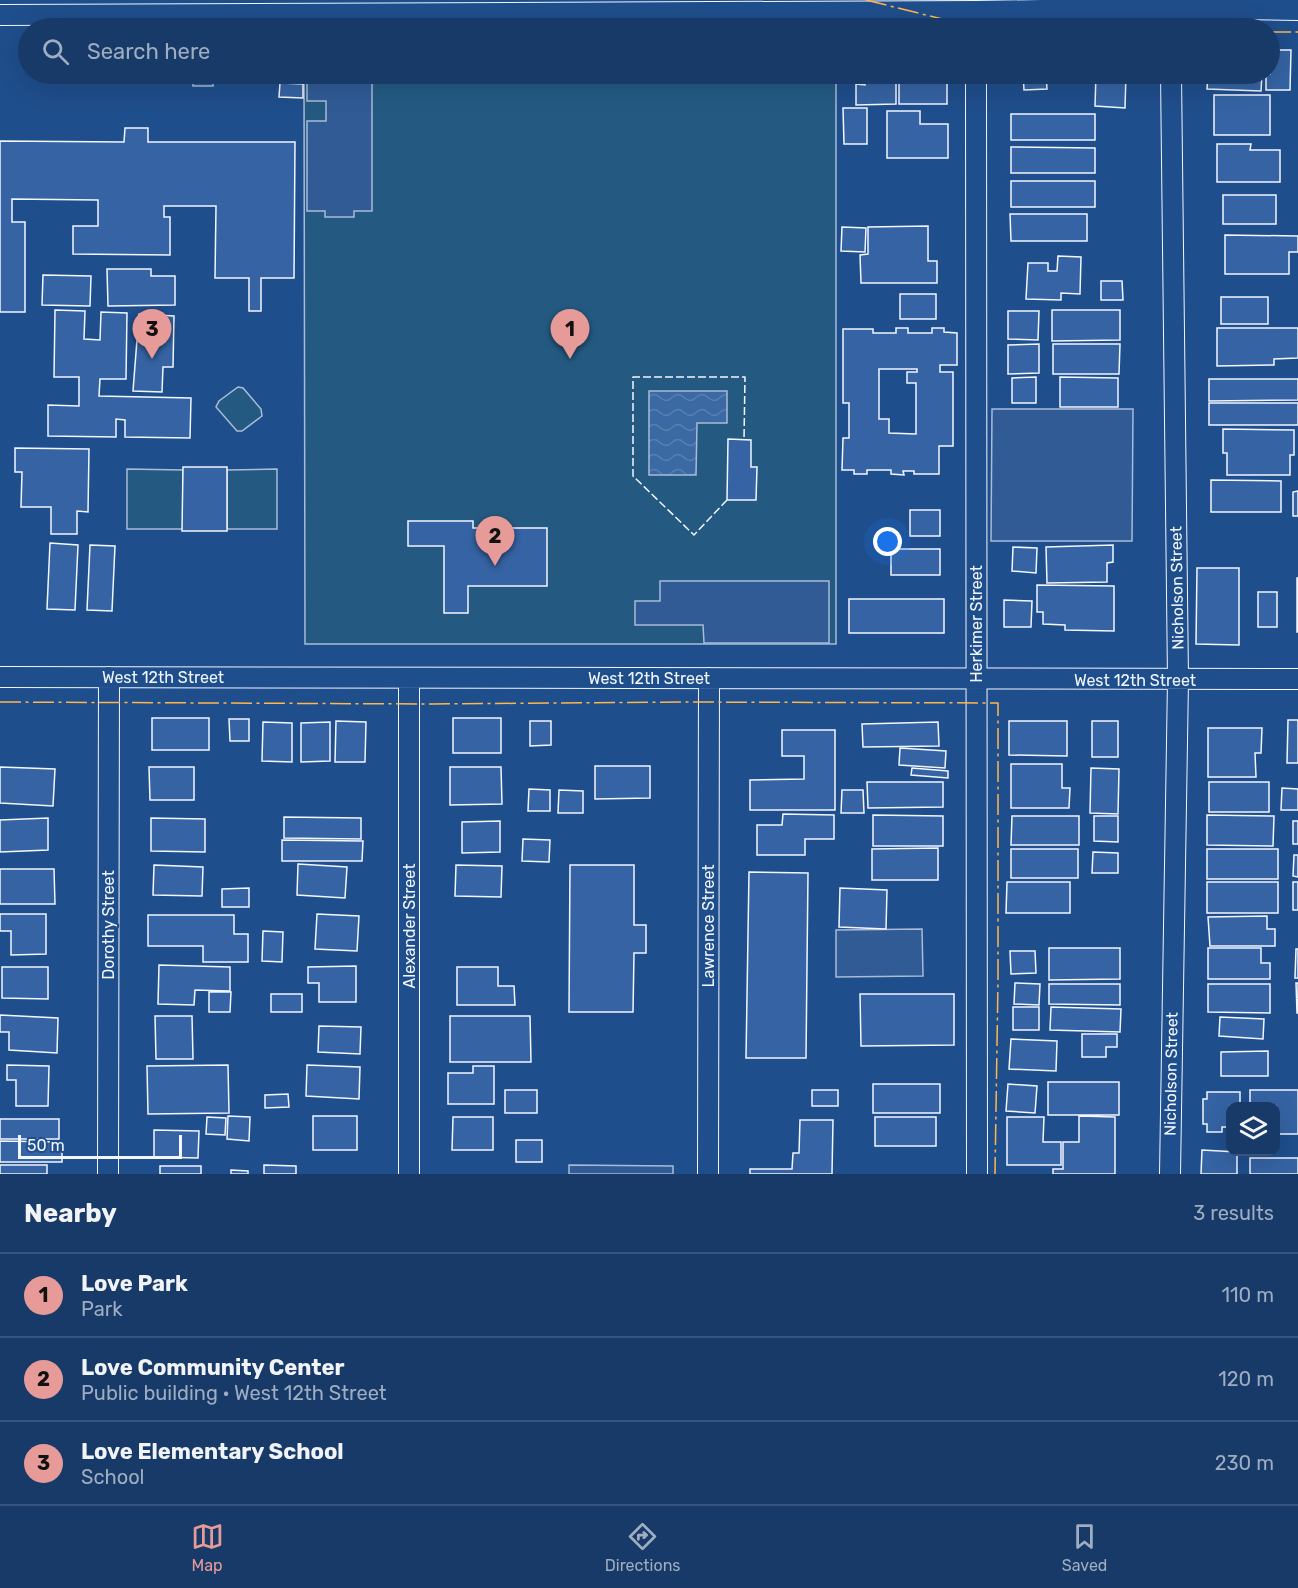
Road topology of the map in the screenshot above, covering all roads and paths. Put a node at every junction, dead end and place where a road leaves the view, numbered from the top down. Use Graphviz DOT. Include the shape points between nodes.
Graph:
graph roads {
  1 [pos="1171,4"];
  2 [pos="818,6"];
  3 [pos="57,7"];
  4 [pos="310,7"];
  5 [pos="565,7"];
  6 [pos="1298,10"];
  7 [pos="976,13"];
  8 [pos="0,15"];
  9 [pos="976,84"];
  10 [pos="1171,84"];
  11 [pos="0,677"];
  12 [pos="109,677"];
  13 [pos="409,678"];
  14 [pos="709,678"];
  15 [pos="976,679"];
  16 [pos="1298,679"];
  17 [pos="1178,680"];
  18 [pos="108,1174"];
  19 [pos="409,1174"];
  20 [pos="708,1174"];
  21 [pos="977,1174"];
  22 [pos="1170,1174"];
  1 -- 6 [label="street"];
  1 -- 7 [label="street"];
  2 -- 5 [label="street"];
  2 -- 7 [label="street"];
  3 -- 4 [label="street"];
  3 -- 8 [label="street"];
  4 -- 5 [label="street"];
  9 -- 15 [label="street, Herkimer Street"];
  10 -- 17 [label="street, Nicholson Street"];
  11 -- 12 [label="street, West 12th Street"];
  12 -- 13 [label="street, West 12th Street"];
  12 -- 18 [label="street, Dorothy Street"];
  13 -- 14 [label="street, West 12th Street"];
  13 -- 19 [label="street, Alexander Street"];
  14 -- 15 [label="street, West 12th Street"];
  14 -- 20 [label="street, Lawrence Street"];
  15 -- 17 [label="street, West 12th Street"];
  15 -- 21 [label="street, Herkimer Street"];
  16 -- 17 [label="street, West 12th Street"];
  17 -- 22 [label="street, Nicholson Street"];
}
